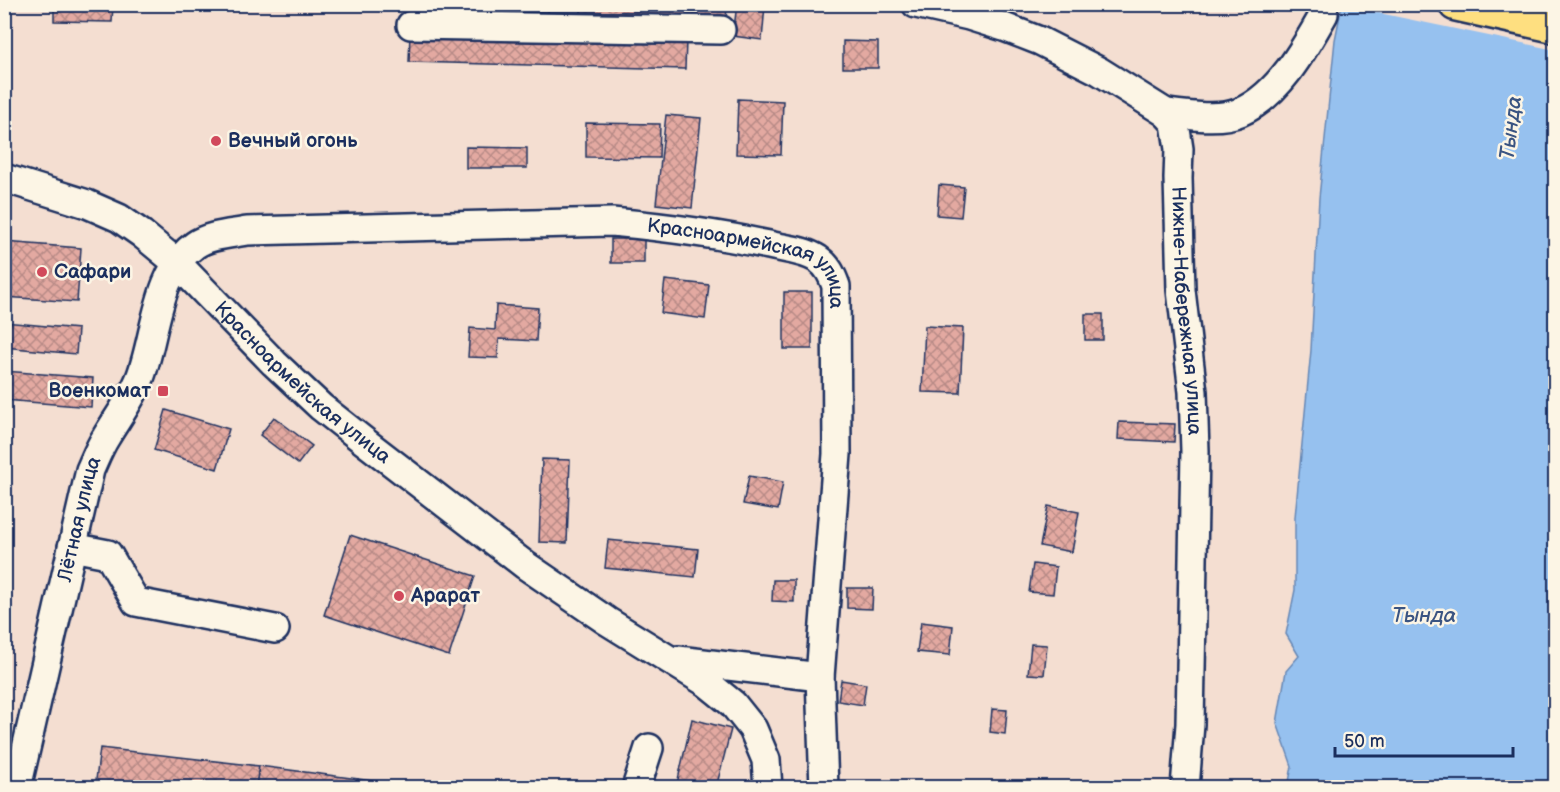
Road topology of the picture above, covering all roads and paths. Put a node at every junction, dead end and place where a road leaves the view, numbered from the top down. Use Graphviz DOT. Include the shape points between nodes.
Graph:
graph roads {
  1 [pos="916,4"];
  2 [pos="1456,4"];
  3 [pos="1324,14"];
  4 [pos="567,16"];
  5 [pos="411,25"];
  6 [pos="1556,26"];
  7 [pos="720,30"];
  8 [pos="1166,113"];
  9 [pos="4,178"];
  10 [pos="177,263"];
  11 [pos="72,547"];
  12 [pos="275,629"];
  13 [pos="670,659"];
  14 [pos="820,677"];
  15 [pos="649,748"];
  16 [pos="16,788"];
  17 [pos="636,788"];
  18 [pos="768,788"];
  19 [pos="824,788"];
  20 [pos="1185,788"];
  1 -- 8 [label="street" via="969,16 1040,41"];
  2 -- 6 [label="highway"];
  3 -- 8 [label="street" via="1295,63 1262,100 1239,113 1203,117"];
  4 -- 5 [label="street"];
  4 -- 7 [label="street"];
  8 -- 20 [label="street, Нижне-Набережная улица" via="1175,123 1179,149 1181,290 1193,392 1195,451 1190,724"];
  9 -- 10 [label="street, Красноармейская улица" via="119,218"];
  10 -- 11 [label="street, Лётная улица" via="162,297 139,381 90,470"];
  10 -- 13 [label="street, Красноармейская улица" via="321,407 525,565"];
  10 -- 14 [label="street, Красноармейская улица" via="195,245 247,231 612,222 734,237 818,259 830,270 836,285 837,454"];
  11 -- 12 [label="street" via="108,554 136,602"];
  11 -- 16 [label="street, Лётная улица"];
  13 -- 14 [label="street"];
  13 -- 18 [label="street, Красноармейская улица" via="716,690 753,729 766,760"];
  14 -- 19 [label="street, Красноармейская улица"];
  15 -- 17 [label="street"];
}
